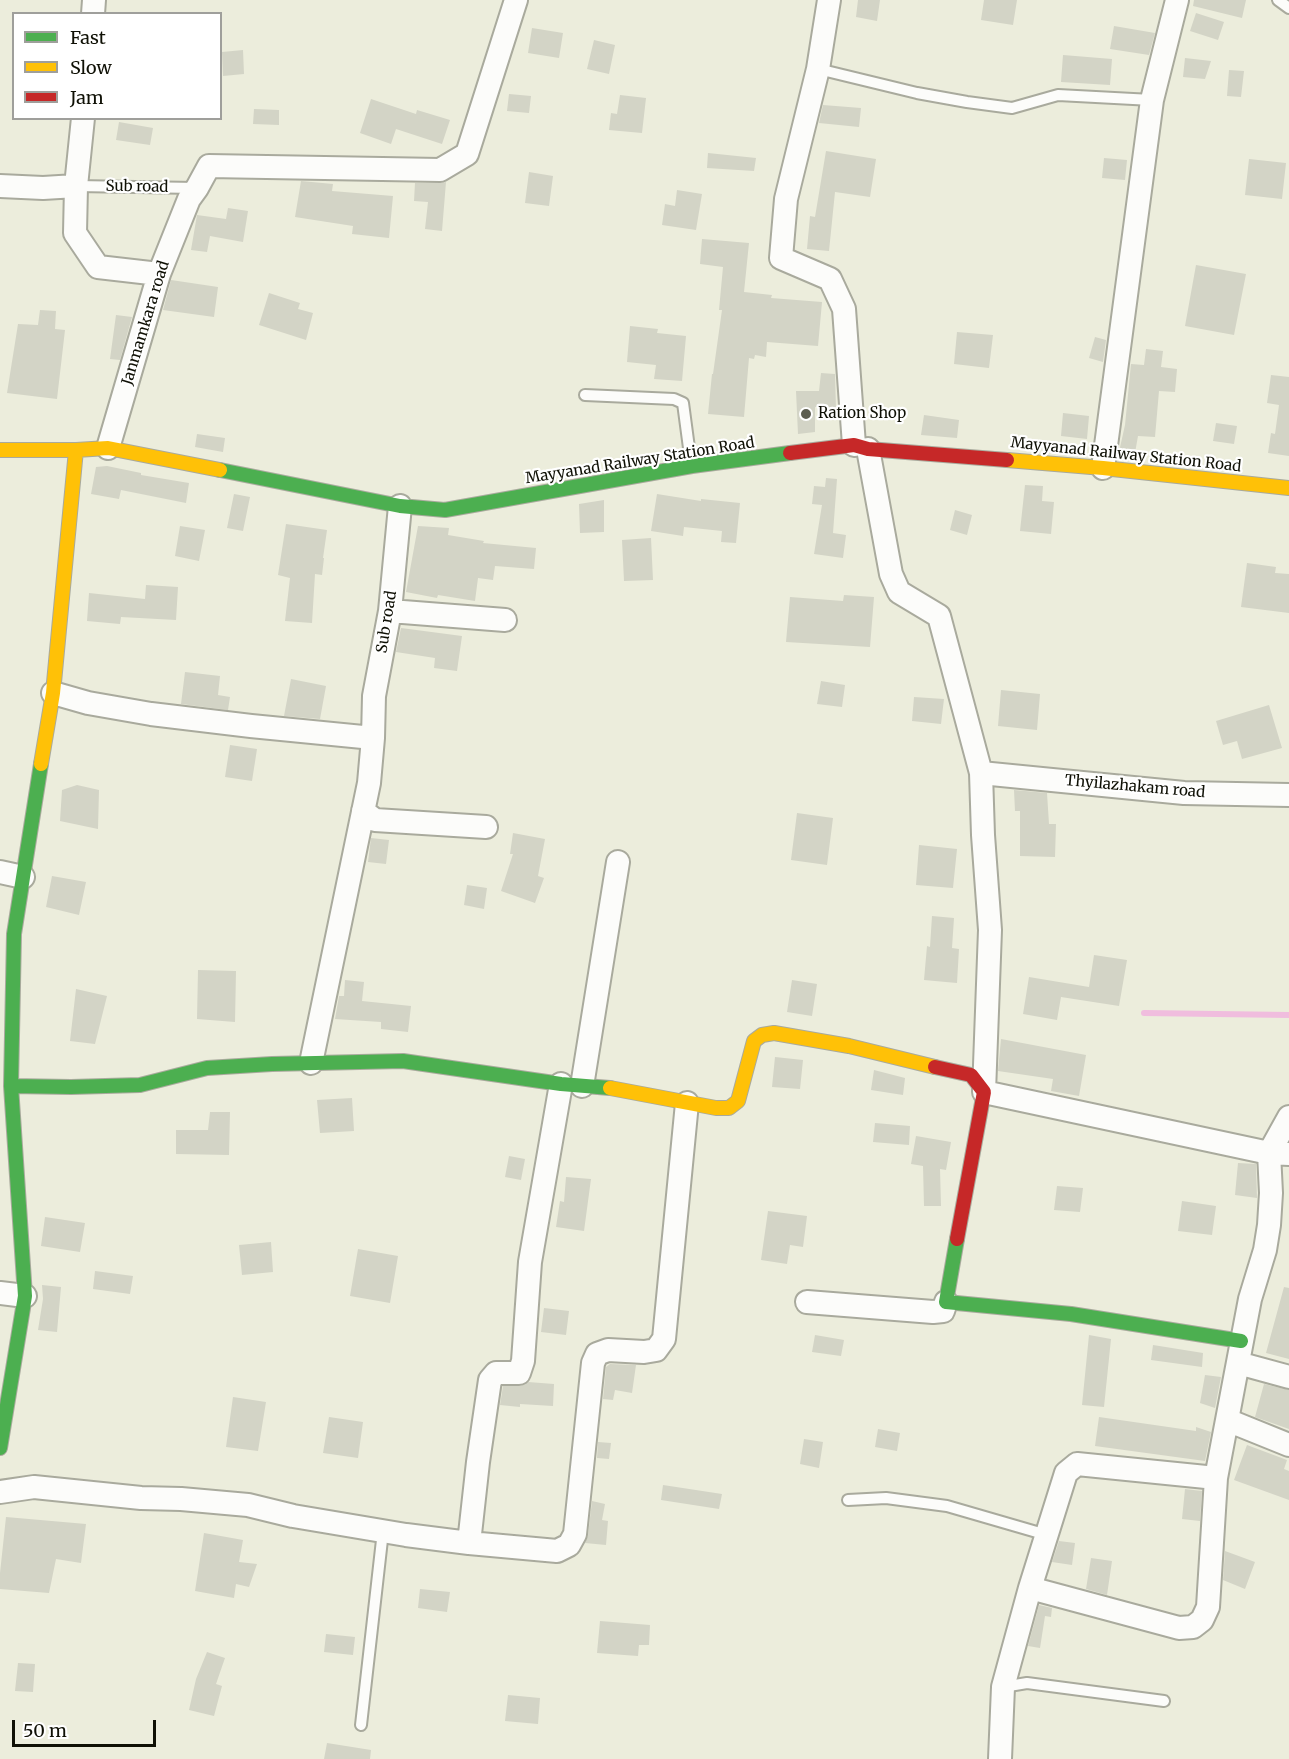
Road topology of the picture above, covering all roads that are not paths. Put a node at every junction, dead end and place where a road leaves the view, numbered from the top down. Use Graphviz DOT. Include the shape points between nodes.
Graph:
graph roads {
  1 [pos="516,0"];
  2 [pos="829,0"];
  3 [pos="1178,0"];
  4 [pos="1278,0"];
  5 [pos="1289,8"];
  6 [pos="818,69"];
  7 [pos="1152,100"];
  8 [pos="83,120"];
  9 [pos="0,186"];
  10 [pos="76,186"];
  11 [pos="193,194"];
  12 [pos="159,274"];
  13 [pos="585,395"];
  14 [pos="861,447"];
  15 [pos="108,448"];
  16 [pos="0,450"];
  17 [pos="76,450"];
  18 [pos="692,466"];
  19 [pos="1103,468"];
  20 [pos="1289,488"];
  21 [pos="400,506"];
  22 [pos="390,611"];
  23 [pos="505,620"];
  24 [pos="53,693"];
  25 [pos="373,738"];
  26 [pos="981,773"];
  27 [pos="1289,795"];
  28 [pos="363,811"];
  29 [pos="486,827"];
  30 [pos="618,862"];
  31 [pos="0,872"];
  32 [pos="23,877"];
  33 [pos="311,1063"];
  34 [pos="572,1085"];
  35 [pos="11,1086"];
  36 [pos="984,1092"];
  37 [pos="687,1103"];
  38 [pos="1289,1117"];
  39 [pos="1279,1154"];
  40 [pos="0,1293"];
  41 [pos="25,1296"];
  42 [pos="807,1302"];
  43 [pos="946,1302"];
  44 [pos="1240,1352"];
  45 [pos="1289,1377"];
  46 [pos="1227,1420"];
  47 [pos="1289,1445"];
  48 [pos="0,1448"];
  49 [pos="1216,1478"];
  50 [pos="0,1492"];
  51 [pos="848,1500"];
  52 [pos="383,1531"];
  53 [pos="1047,1536"];
  54 [pos="469,1543"];
  55 [pos="1030,1588"];
  56 [pos="1003,1687"];
  57 [pos="1164,1701"];
  58 [pos="362,1725"];
  59 [pos="1000,1759"];
  1 -- 11 [label="street, Janmamkara road" via="467,154 440,170 209,166"];
  2 -- 6 [label="street"];
  3 -- 7 [label="street"];
  4 -- 5 [label="lane"];
  6 -- 7 [label="lane" via="917,93 1012,108 1058,95"];
  6 -- 14 [label="street" via="786,199 781,258 830,279 844,309"];
  7 -- 19 [label="street"];
  8 -- 10 [label="street"];
  9 -- 10 [label="street"];
  10 -- 11 [label="lane, Sub road"];
  10 -- 12 [label="street" via="75,233 98,267"];
  11 -- 12 [label="street, Janmamkara road"];
  12 -- 15 [label="street, Janmamkara road"];
  13 -- 18 [label="lane" via="674,399 683,403"];
  14 -- 18 [label="street, Mayyanad Railway Station Road"];
  14 -- 19 [label="street, Mayyanad Railway Station Road"];
  14 -- 26 [label="street" via="891,574 899,592 939,616"];
  15 -- 17 [label="street, Mayyanad Railway Station Road"];
  15 -- 21 [label="street, Mayyanad Railway Station Road"];
  16 -- 17 [label="street, Mayyanad Railway Station Road"];
  17 -- 24 [label="street"];
  18 -- 21 [label="street, Mayyanad Railway Station Road" via="445,510"];
  19 -- 20 [label="street, Mayyanad Railway Station Road"];
  21 -- 22 [label="street, Sub road"];
  22 -- 23 [label="street"];
  22 -- 25 [label="street, Sub road" via="374,696"];
  24 -- 25 [label="street" via="151,714"];
  24 -- 32 [label="street"];
  25 -- 28 [label="street, Sub road"];
  26 -- 27 [label="street, Thyilazhakam road" via="1184,793"];
  26 -- 36 [label="street" via="990,930"];
  28 -- 29 [label="street" via="375,820"];
  28 -- 33 [label="street, Sub road"];
  30 -- 34 [label="street"];
  31 -- 32 [label="street"];
  32 -- 35 [label="street" via="14,934"];
  33 -- 34 [label="street" via="404,1061"];
  33 -- 35 [label="street" via="207,1068 140,1085"];
  34 -- 37 [label="street"];
  34 -- 54 [label="street" via="530,1262 523,1361 519,1373 496,1373 490,1380"];
  35 -- 41 [label="street"];
  36 -- 37 [label="street" via="971,1076 849,1046 774,1033 754,1041 738,1101 729,1108"];
  36 -- 39 [label="street"];
  36 -- 43 [label="street"];
  37 -- 54 [label="street" via="664,1339 656,1350 608,1350 597,1354 575,1534 569,1545 557,1551"];
  38 -- 39 [label="street"];
  39 -- 44 [label="street" via="1265,1250"];
  40 -- 41 [label="street"];
  41 -- 48 [label="street"];
  42 -- 43 [label="street" via="933,1312 943,1311"];
  43 -- 44 [label="street" via="1071,1314"];
  44 -- 45 [label="street"];
  44 -- 46 [label="street"];
  46 -- 47 [label="street"];
  46 -- 49 [label="street"];
  49 -- 53 [label="street" via="1077,1464 1066,1473"];
  49 -- 55 [label="street" via="1208,1607 1202,1620 1192,1627 1179,1628"];
  50 -- 52 [label="street" via="34,1487 248,1505"];
  51 -- 53 [label="lane" via="886,1498 947,1506"];
  52 -- 54 [label="street"];
  52 -- 58 [label="lane"];
  53 -- 55 [label="street"];
  55 -- 56 [label="street"];
  56 -- 57 [label="lane" via="1027,1683"];
  56 -- 59 [label="street"];
}
